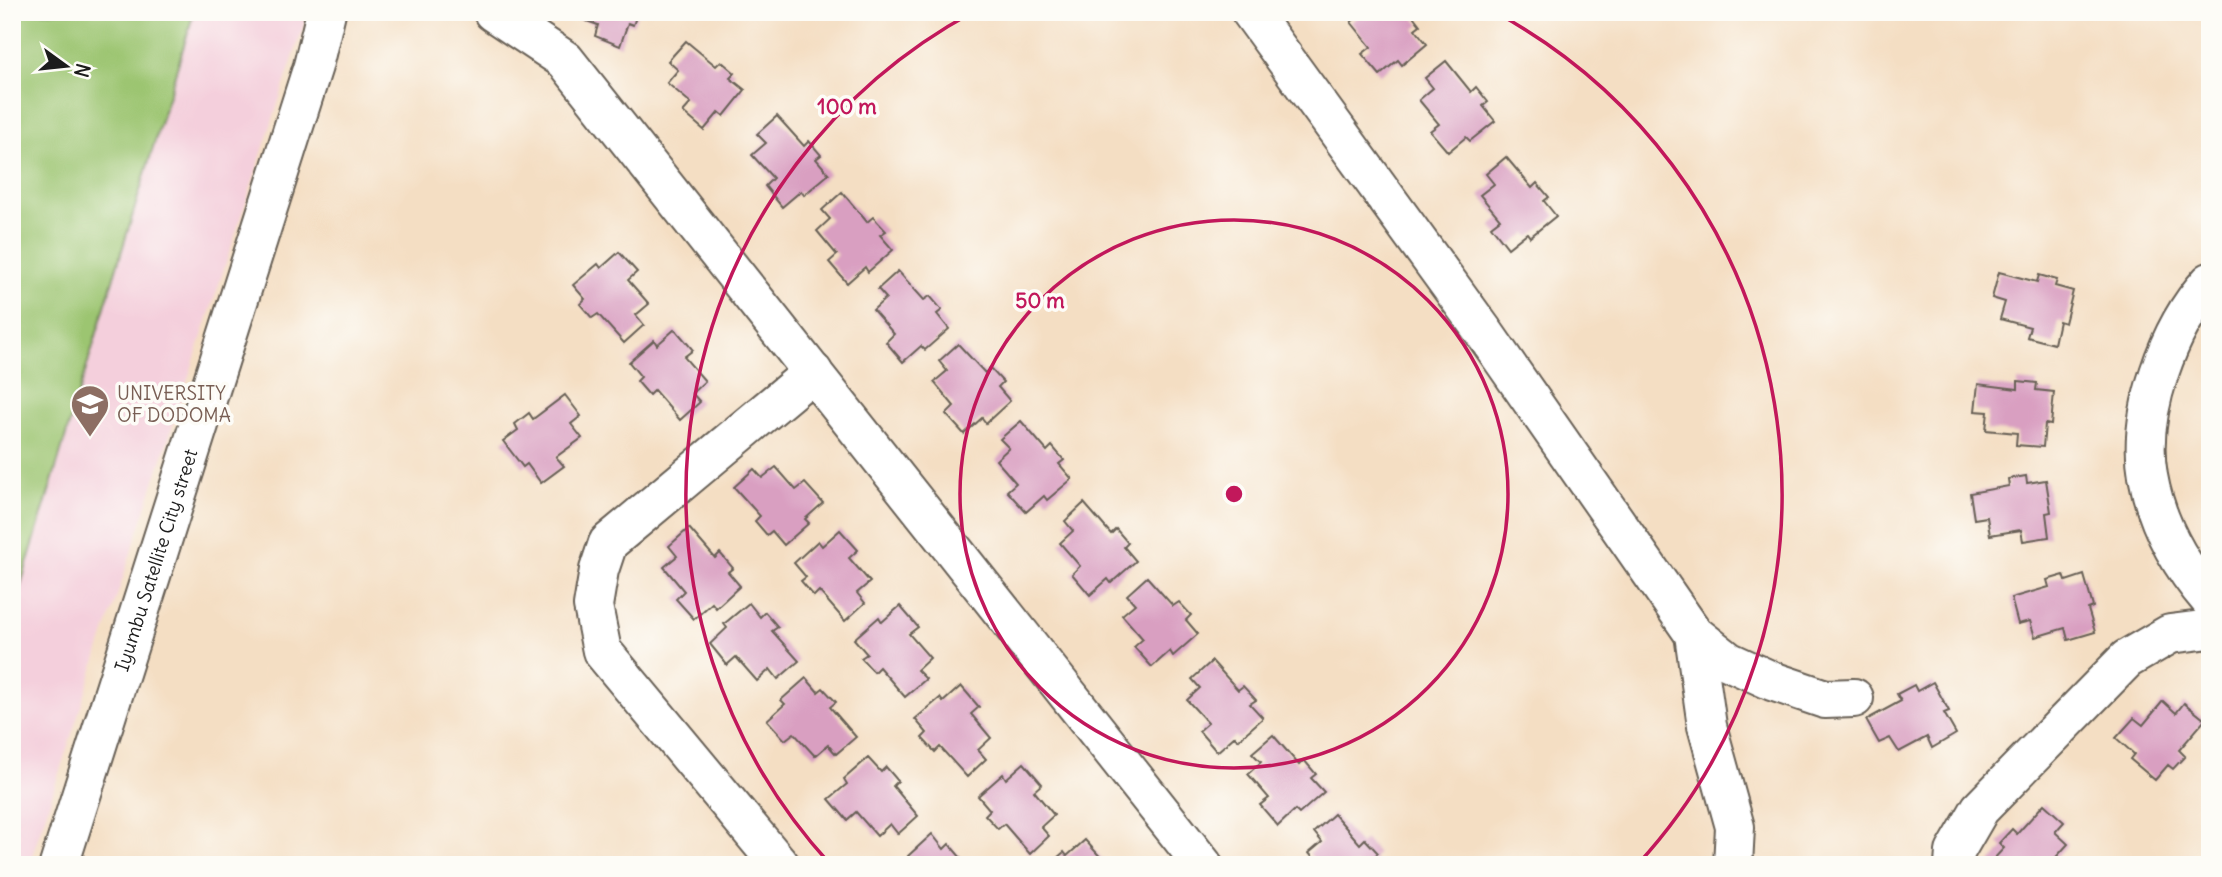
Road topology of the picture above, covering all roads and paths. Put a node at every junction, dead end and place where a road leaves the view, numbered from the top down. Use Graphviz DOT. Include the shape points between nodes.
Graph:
graph roads {
  1 [pos="326,12"];
  2 [pos="493,12"];
  3 [pos="1251,12"];
  4 [pos="2210,282"];
  5 [pos="813,372"];
  6 [pos="2210,600"];
  7 [pos="2210,629"];
  8 [pos="1694,634"];
  9 [pos="1854,698"];
  10 [pos="71,825"];
  11 [pos="59,865"];
  12 [pos="75,865"];
  13 [pos="780,865"];
  14 [pos="1203,865"];
  15 [pos="1733,865"];
  16 [pos="1954,865"];
  1 -- 10 [label="street, Iyumbu Satellite City street" via="313,66"];
  2 -- 5 [label="street" via="565,60"];
  3 -- 8 [label="street" via="1483,331"];
  4 -- 6 [label="street" via="2171,342 2157,378 2146,442 2148,475 2166,533"];
  5 -- 13 [label="street" via="608,543 593,606 602,650"];
  5 -- 14 [label="street"];
  7 -- 16 [label="street" via="2170,634 2127,659 1980,809 1955,852"];
  8 -- 9 [label="street" via="1728,661 1772,681 1825,699"];
  8 -- 15 [label="street" via="1707,726 1735,827"];
  10 -- 11 [label="street, Iyumbu Satellite City street"];
  10 -- 12 [label="street"];
}
